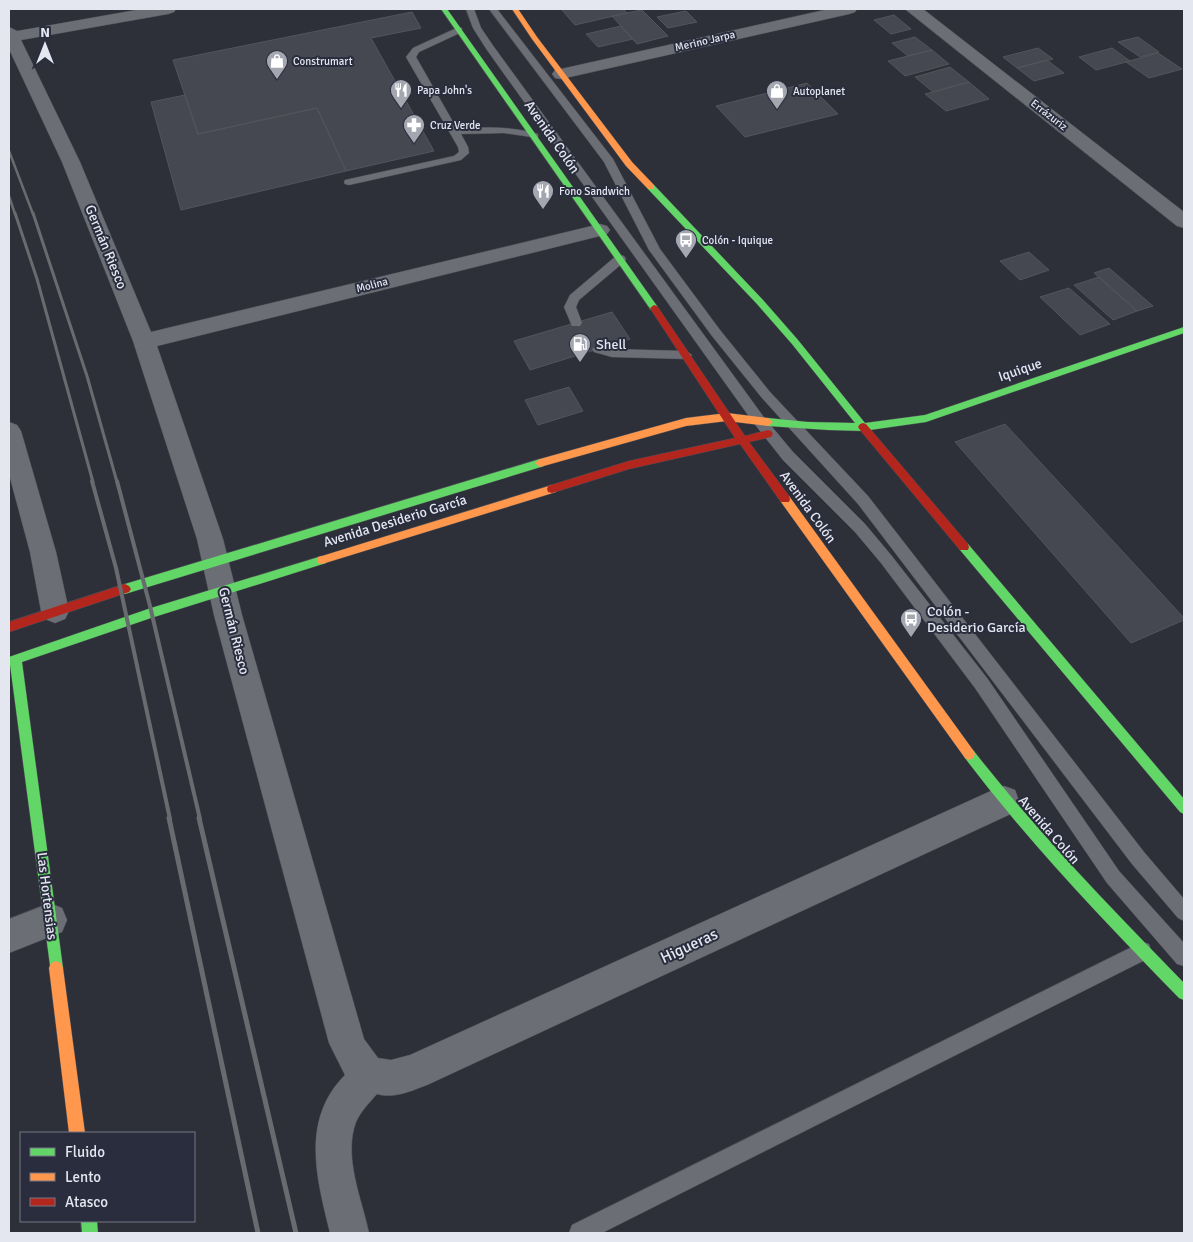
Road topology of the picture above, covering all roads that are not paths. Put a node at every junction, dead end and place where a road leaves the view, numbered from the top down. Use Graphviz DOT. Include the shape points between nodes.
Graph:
graph roads {
  1 [pos="168,9"];
  2 [pos="444,9"];
  3 [pos="470,9"];
  4 [pos="493,9"];
  5 [pos="514,9"];
  6 [pos="849,9"];
  7 [pos="913,9"];
  8 [pos="459,30"];
  9 [pos="10,35"];
  10 [pos="561,74"];
  11 [pos="454,132"];
  12 [pos="534,136"];
  13 [pos="349,182"];
  14 [pos="1184,222"];
  15 [pos="600,230"];
  16 [pos="620,259"];
  17 [pos="576,322"];
  18 [pos="1184,330"];
  19 [pos="144,341"];
  20 [pos="598,349"];
  21 [pos="686,355"];
  22 [pos="727,417"];
  23 [pos="758,420"];
  24 [pos="794,425"];
  25 [pos="864,428"];
  26 [pos="9,431"];
  27 [pos="768,434"];
  28 [pos="743,441"];
  29 [pos="489,492"];
  30 [pos="216,561"];
  31 [pos="223,590"];
  32 [pos="56,611"];
  33 [pos="9,627"];
  34 [pos="12,661"];
  35 [pos="1004,801"];
  36 [pos="1184,808"];
  37 [pos="1184,912"];
  38 [pos="50,920"];
  39 [pos="9,936"];
  40 [pos="1142,950"];
  41 [pos="1184,957"];
  42 [pos="1184,993"];
  43 [pos="370,1074"];
  44 [pos="77,1132"];
  45 [pos="350,1233"];
  46 [pos="580,1233"];
  1 -- 9 [label="street"];
  2 -- 8 [label="main road, Avenida Colón"];
  3 -- 23 [label="lane" via="490,48"];
  4 -- 24 [label="lane" via="609,161 665,265 766,395"];
  5 -- 10 [label="main road"];
  6 -- 10 [label="street, Merino Jarpa"];
  7 -- 14 [label="street, Errázuriz"];
  8 -- 11 [label="lane" via="416,50 411,57"];
  8 -- 12 [label="main road, Avenida Colón"];
  9 -- 19 [label="street, Germán Riesco" via="71,162"];
  10 -- 25 [label="main road" via="630,164 760,302"];
  11 -- 12 [label="lane" via="499,128"];
  11 -- 13 [label="lane" via="464,150 457,158"];
  12 -- 15 [label="main road, Avenida Colón"];
  15 -- 16 [label="main road, Avenida Colón"];
  15 -- 19 [label="street, Molina"];
  16 -- 17 [label="lane" via="574,298 570,307"];
  16 -- 21 [label="main road, Avenida Colón"];
  18 -- 25 [label="main road, Iquique" via="926,418"];
  19 -- 30 [label="street, Germán Riesco"];
  20 -- 21 [label="lane" via="612,353"];
  21 -- 22 [label="main road, Avenida Colón"];
  22 -- 23 [label="main road, Avenida Desiderio García"];
  22 -- 28 [label="main road, Avenida Colón"];
  22 -- 29 [label="main road, Avenida Desiderio García" via="659,428"];
  23 -- 24 [label="main road, Avenida Desiderio García"];
  23 -- 27 [label="lane"];
  24 -- 25 [label="main road, Avenida Desiderio García"];
  24 -- 27 [label="main road, Avenida Desiderio García"];
  24 -- 37 [label="lane" via="863,500 1138,858"];
  25 -- 36 [label="main road"];
  26 -- 32 [label="street"];
  27 -- 28 [label="main road, Avenida Desiderio García"];
  27 -- 41 [label="lane" via="886,559 981,683 1113,877"];
  28 -- 29 [label="main road, Avenida Desiderio García"];
  28 -- 35 [label="main road, Avenida Colón"];
  29 -- 30 [label="main road, Avenida Desiderio García"];
  29 -- 31 [label="main road, Avenida Desiderio García"];
  30 -- 31 [label="street, Germán Riesco"];
  30 -- 32 [label="main road, Avenida Desiderio García"];
  31 -- 34 [label="main road, Avenida Desiderio García"];
  31 -- 43 [label="street, Germán Riesco" via="347,1043 360,1067"];
  32 -- 33 [label="main road, Avenida Desiderio García"];
  34 -- 38 [label="main road, Las Hortensias"];
  35 -- 40 [label="main road, Avenida Colón" via="1068,874"];
  35 -- 43 [label="street, Higueras" via="414,1072 400,1078 385,1079"];
  38 -- 39 [label="street"];
  38 -- 44 [label="main road, Las Hortensias"];
  40 -- 42 [label="main road, Avenida Colón"];
  40 -- 46 [label="lane"];
  43 -- 45 [label="street" via="346,1101 333,1137 333,1158"];
}
